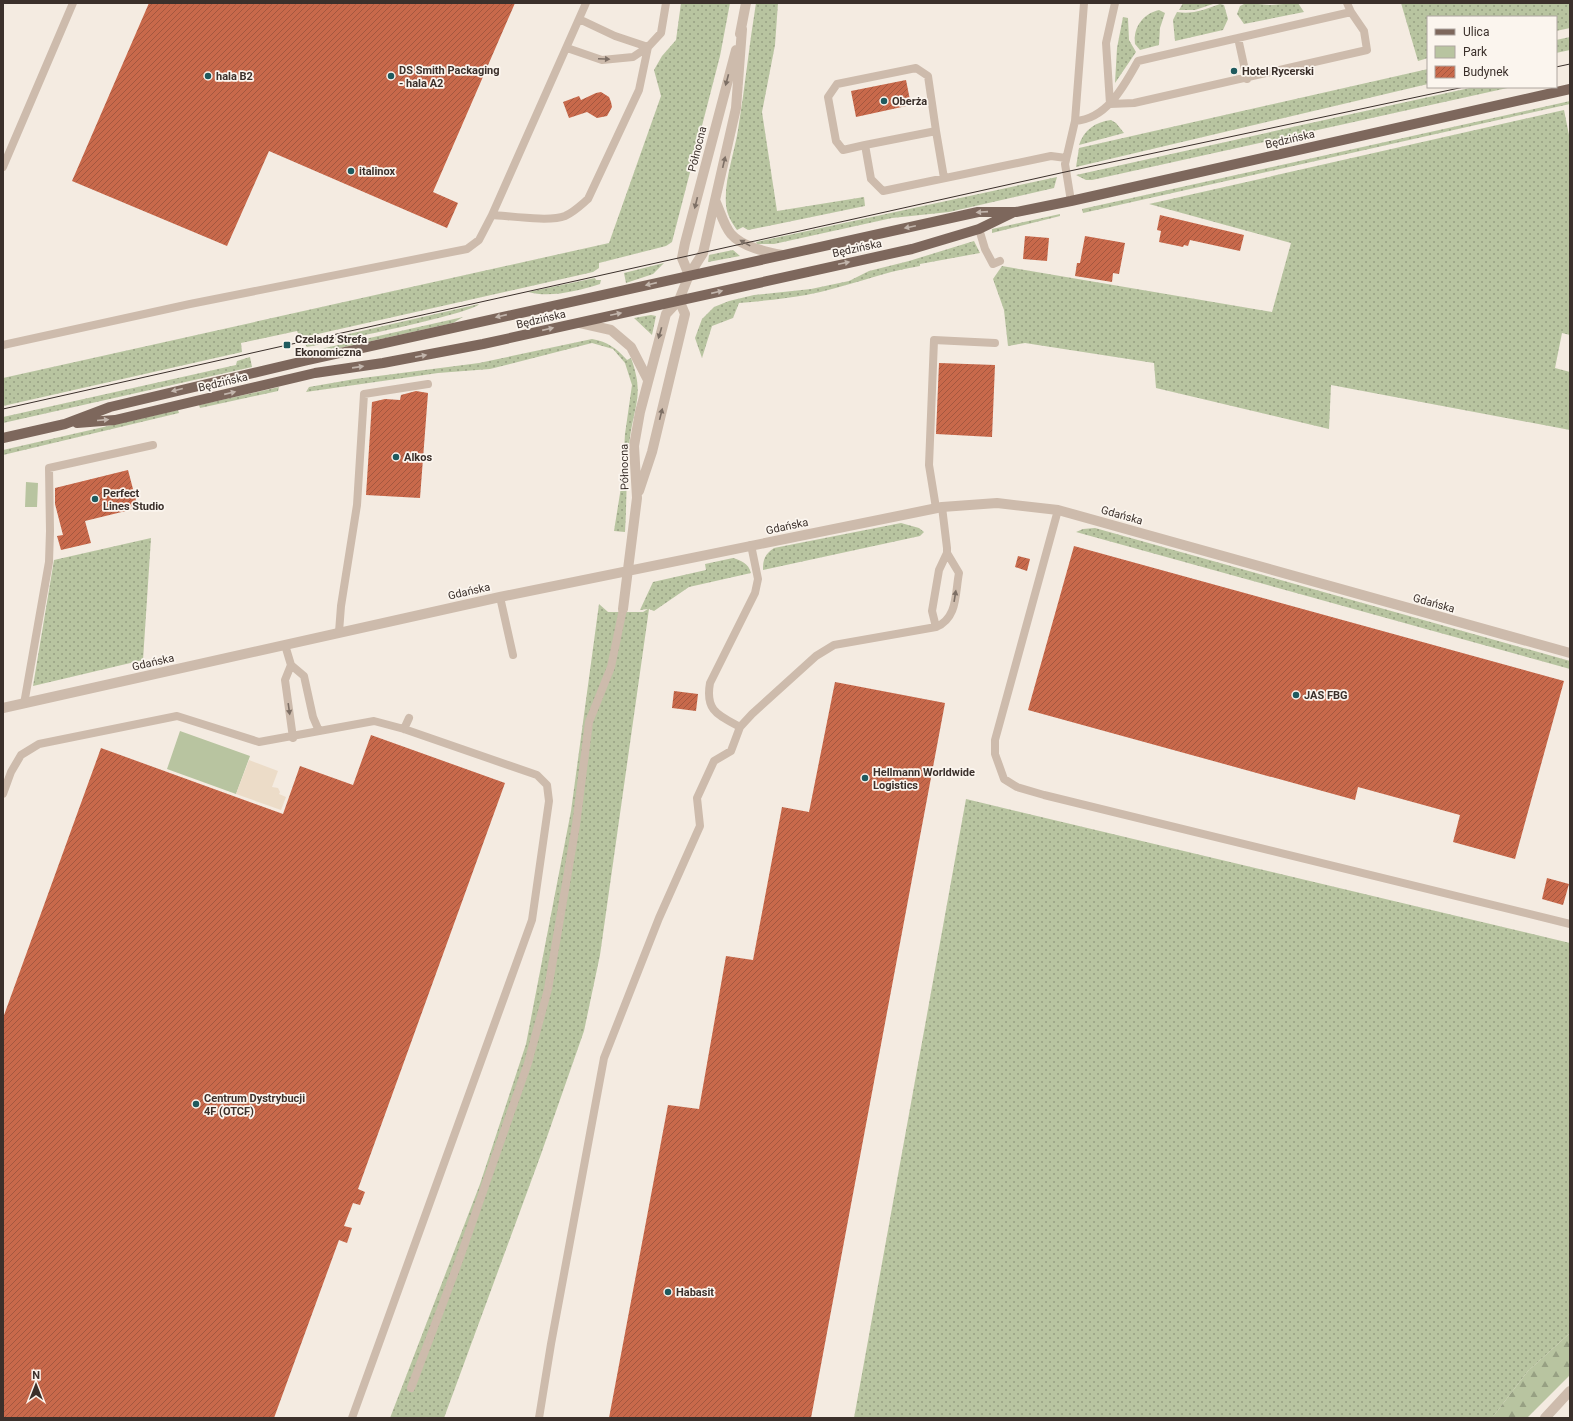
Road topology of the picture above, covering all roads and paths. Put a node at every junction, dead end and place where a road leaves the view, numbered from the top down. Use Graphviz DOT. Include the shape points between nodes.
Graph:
graph roads {
  1 [pos="73,3"];
  2 [pos="586,3"];
  3 [pos="666,3"];
  4 [pos="746,3"];
  5 [pos="1084,3"];
  6 [pos="1115,3"];
  7 [pos="1347,3"];
  8 [pos="1351,12"];
  9 [pos="579,18"];
  10 [pos="742,29"];
  11 [pos="1238,38"];
  12 [pos="648,47"];
  13 [pos="567,48"];
  14 [pos="1247,79"];
  15 [pos="1570,89"];
  16 [pos="1110,104"];
  17 [pos="1075,122"];
  18 [pos="936,131"];
  19 [pos="865,145"];
  20 [pos="1066,158"];
  21 [pos="3,167"];
  22 [pos="944,178"];
  23 [pos="715,200"];
  24 [pos="1071,201"];
  25 [pos="1016,212"];
  26 [pos="492,215"];
  27 [pos="979,229"];
  28 [pos="782,255"];
  29 [pos="1000,261"];
  30 [pos="689,275"];
  31 [pos="679,300"];
  32 [pos="578,323"];
  33 [pos="995,343"];
  34 [pos="3,345"];
  35 [pos="648,380"];
  36 [pos="428,384"];
  37 [pos="64,424"];
  38 [pos="3,438"];
  39 [pos="153,445"];
  40 [pos="637,498"];
  41 [pos="939,508"];
  42 [pos="1058,510"];
  43 [pos="751,545"];
  44 [pos="947,553"];
  45 [pos="628,570"];
  46 [pos="500,596"];
  47 [pos="623,609"];
  48 [pos="936,627"];
  49 [pos="338,632"];
  50 [pos="285,645"];
  51 [pos="1570,653"];
  52 [pos="513,655"];
  53 [pos="291,665"];
  54 [pos="24,704"];
  55 [pos="3,708"];
  56 [pos="409,718"];
  57 [pos="740,727"];
  58 [pos="404,729"];
  59 [pos="319,731"];
  60 [pos="293,738"];
  61 [pos="3,794"];
  62 [pos="1570,924"];
  63 [pos="411,1388"];
  64 [pos="1570,1391"];
  65 [pos="352,1418"];
  66 [pos="539,1418"];
  67 [pos="1545,1418"];
  1 -- 21 [label="lane"];
  2 -- 9 [label="lane"];
  3 -- 12 [label="lane" via="661,33"];
  4 -- 10 [label="street, Północna"];
  5 -- 17 [label="lane"];
  6 -- 16 [label="lane" via="1106,43"];
  7 -- 8 [label="lane"];
  8 -- 11 [label="lane"];
  8 -- 14 [label="lane" via="1364,31 1367,50"];
  9 -- 12 [label="lane" via="615,36"];
  9 -- 13 [label="lane"];
  23 -- 10 [label="street, Północna, one-way" via="736,108"];
  10 -- 30 [label="street, Północna, one-way" via="685,243 682,258"];
  11 -- 14 [label="lane"];
  11 -- 16 [label="lane" via="1138,62"];
  13 -- 12 [label="lane, one-way" via="602,60 632,57"];
  12 -- 26 [label="lane" via="640,90 588,199 564,216 548,218"];
  13 -- 26 [label="lane"];
  14 -- 16 [label="lane" via="1134,103"];
  15 -- 24 [label="main road, Będzińska"];
  16 -- 17 [label="lane" via="1085,121"];
  17 -- 20 [label="lane"];
  18 -- 19 [label="lane"];
  18 -- 19 [label="lane" via="928,76 916,68 837,84 828,97 836,141 843,150"];
  18 -- 22 [label="lane"];
  19 -- 22 [label="lane" via="871,179 883,191"];
  20 -- 22 [label="lane" via="1051,156"];
  20 -- 24 [label="lane" via="1065,172"];
  28 -- 23 [label="street, one-way" via="763,252 731,235"];
  23 -- 30 [label="street, Północna" via="703,253"];
  24 -- 25 [label="main road, Będzińska"];
  25 -- 27 [label="main road, Będzińska"];
  25 -- 28 [label="main road, Będzińska, one-way" via="978,212"];
  26 -- 34 [label="lane" via="479,240 467,248"];
  27 -- 29 [label="lane" via="993,264"];
  31 -- 27 [label="main road, Będzińska, one-way" via="912,248"];
  28 -- 30 [label="main road, Będzińska"];
  30 -- 31 [label="street, Północna"];
  30 -- 37 [label="main road, Będzińska, one-way" via="181,389 110,407"];
  32 -- 31 [label="main road, Będzińska, one-way"];
  31 -- 35 [label="street, Północna, one-way" via="666,314"];
  40 -- 31 [label="street, Północna, one-way" via="652,452 685,314"];
  32 -- 35 [label="street" via="611,330 631,347"];
  37 -- 32 [label="main road, Będzińska, one-way" via="114,420 316,373 398,360"];
  33 -- 41 [label="lane" via="934,340 929,465"];
  35 -- 40 [label="street, Północna" via="634,446"];
  36 -- 49 [label="lane" via="364,394 357,505"];
  37 -- 38 [label="main road, Będzińska"];
  39 -- 54 [label="lane" via="49,468 49,562"];
  40 -- 45 [label="street, Północna"];
  41 -- 42 [label="street, Gdańska" via="997,503"];
  41 -- 43 [label="street, Gdańska"];
  41 -- 44 [label="lane"];
  42 -- 51 [label="street, Gdańska"];
  42 -- 62 [label="lane" via="995,740 996,760 1004,779 1016,787 1044,795"];
  43 -- 45 [label="street, Gdańska"];
  43 -- 57 [label="lane" via="758,579 755,593 710,683 707,697 711,708 721,717"];
  44 -- 48 [label="lane" via="939,570 932,611"];
  48 -- 44 [label="lane, one-way" via="945,623 953,612 958,573"];
  45 -- 46 [label="street, Gdańska"];
  45 -- 47 [label="street, Północna"];
  46 -- 49 [label="street, Gdańska"];
  46 -- 52 [label="lane"];
  47 -- 63 [label="lane" via="611,667 589,722 576,825 548,989 528,1063"];
  48 -- 57 [label="lane" via="834,645 816,656"];
  49 -- 50 [label="street, Gdańska"];
  50 -- 53 [label="lane"];
  50 -- 54 [label="street, Gdańska"];
  53 -- 59 [label="lane" via="304,676 313,717"];
  53 -- 60 [label="lane, one-way" via="285,680"];
  54 -- 55 [label="street, Gdańska"];
  56 -- 58 [label="lane"];
  57 -- 66 [label="lane" via="731,751 714,761 697,798 700,826 659,918 604,1058"];
  58 -- 59 [label="lane" via="374,722"];
  58 -- 65 [label="lane" via="537,775 547,785 549,801 532,920"];
  59 -- 60 [label="lane"];
  60 -- 61 [label="lane" via="259,742 177,716 39,744 21,755"];
  64 -- 67 [label="street"];
}
